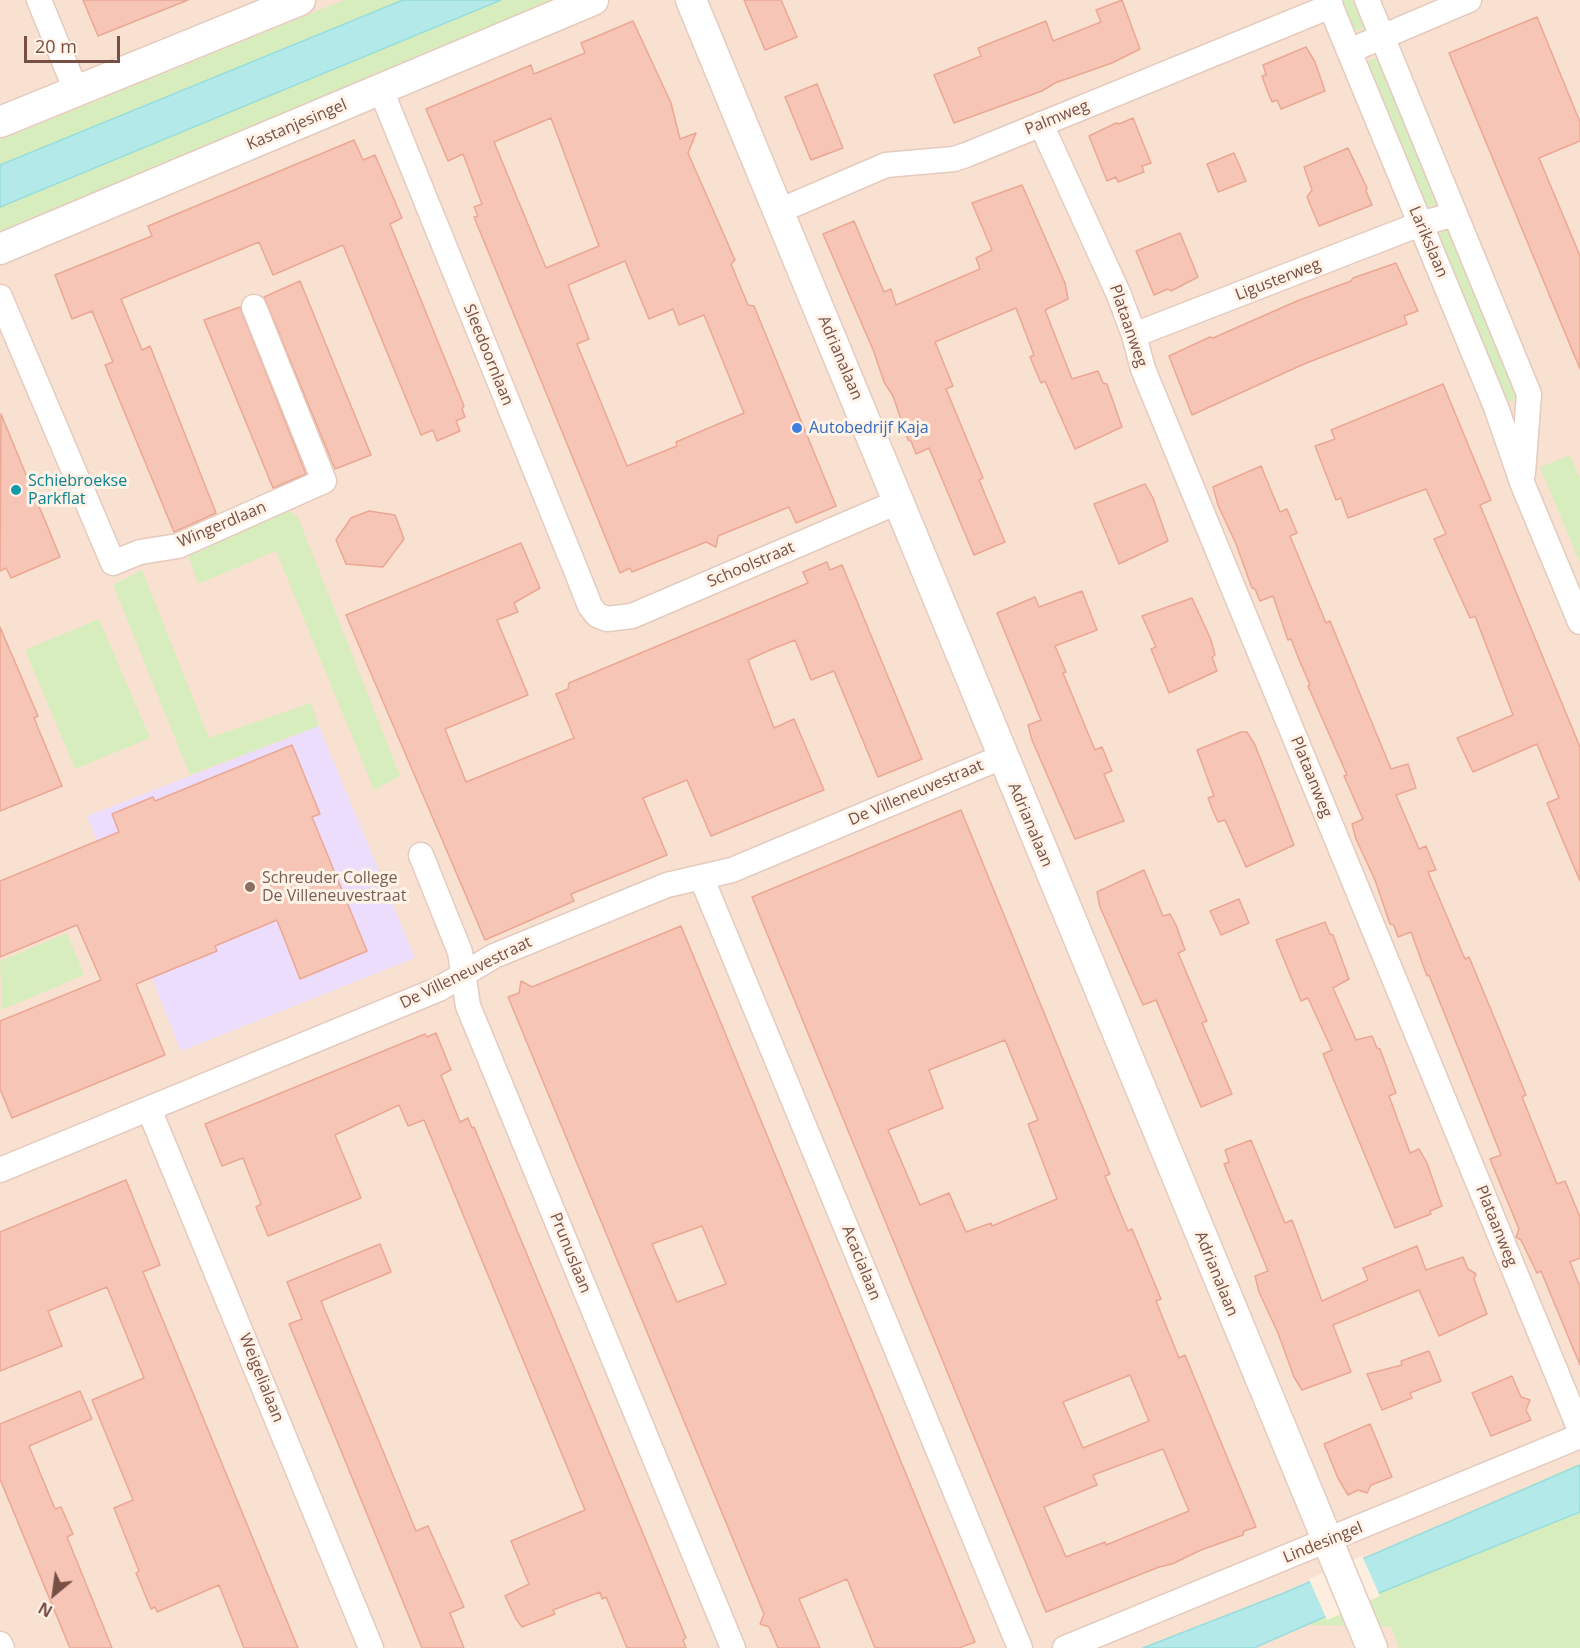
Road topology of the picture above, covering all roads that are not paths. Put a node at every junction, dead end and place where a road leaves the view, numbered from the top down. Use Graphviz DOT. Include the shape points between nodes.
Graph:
graph roads {
  1 [pos="39,0"];
  2 [pos="300,0"];
  3 [pos="593,0"];
  4 [pos="691,0"];
  5 [pos="1367,0"];
  6 [pos="1468,0"];
  7 [pos="1329,3"];
  8 [pos="1382,36"];
  9 [pos="1349,51"];
  10 [pos="381,90"];
  11 [pos="77,93"];
  12 [pos="0,122"];
  13 [pos="1041,124"];
  14 [pos="779,211"];
  15 [pos="1455,214"];
  16 [pos="1420,224"];
  17 [pos="0,249"];
  18 [pos="0,297"];
  19 [pos="254,307"];
  20 [pos="1134,335"];
  21 [pos="1523,485"];
  22 [pos="900,501"];
  23 [pos="601,617"];
  24 [pos="1580,622"];
  25 [pos="1002,757"];
  26 [pos="421,855"];
  27 [pos="702,879"];
  28 [pos="463,975"];
  29 [pos="149,1109"];
  30 [pos="0,1170"];
  31 [pos="1580,1430"];
  32 [pos="1580,1436"];
  33 [pos="1330,1548"];
  34 [pos="371,1648"];
  35 [pos="733,1648"];
  36 [pos="1020,1648"];
  37 [pos="1065,1648"];
  38 [pos="1372,1648"];
  1 -- 11 [label="street"];
  2 -- 11 [label="street"];
  3 -- 10 [label="street, Kastanjesingel"];
  4 -- 14 [label="street, Adrianalaan"];
  5 -- 8 [label="street, Larikslaan"];
  6 -- 8 [label="street"];
  7 -- 9 [label="street, Larikslaan"];
  7 -- 13 [label="street, Palmweg"];
  8 -- 9 [label="street"];
  8 -- 15 [label="street, Larikslaan"];
  9 -- 16 [label="street, Larikslaan"];
  10 -- 17 [label="street, Kastanjesingel"];
  10 -- 23 [label="street, Sleedoornlaan" via="590,606"];
  11 -- 12 [label="street"];
  13 -- 14 [label="street, Palmweg" via="954,159 886,165"];
  13 -- 20 [label="street, Plataanweg"];
  14 -- 22 [label="street, Adrianalaan"];
  15 -- 16 [label="street, Ligusterweg"];
  15 -- 21 [label="street, Larikslaan" via="1529,394"];
  16 -- 20 [label="street, Ligusterweg"];
  16 -- 21 [label="street, Larikslaan" via="1496,407"];
  18 -- 19 [label="street, Wingerdlaan" via="113,563 140,552 178,546 324,481"];
  20 -- 31 [label="street, Plataanweg" via="1147,380"];
  21 -- 24 [label="street, Larikslaan"];
  22 -- 23 [label="street, Schoolstraat" via="632,616"];
  22 -- 25 [label="street, Adrianalaan"];
  25 -- 27 [label="street, De Villeneuvestraat"];
  25 -- 33 [label="street, Adrianalaan"];
  26 -- 28 [label="street, Prunuslaan" via="460,952"];
  27 -- 28 [label="street, De Villeneuvestraat" via="667,885 494,956"];
  27 -- 36 [label="street, Acacialaan"];
  28 -- 29 [label="street, De Villeneuvestraat" via="439,989"];
  28 -- 35 [label="street, Prunuslaan" via="468,1006"];
  29 -- 30 [label="street, De Villeneuvestraat"];
  29 -- 34 [label="street, Weigelialaan"];
  32 -- 33 [label="street, Lindesingel"];
  33 -- 37 [label="street, Lindesingel"];
  33 -- 38 [label="street, Adrianalaan"];
}
